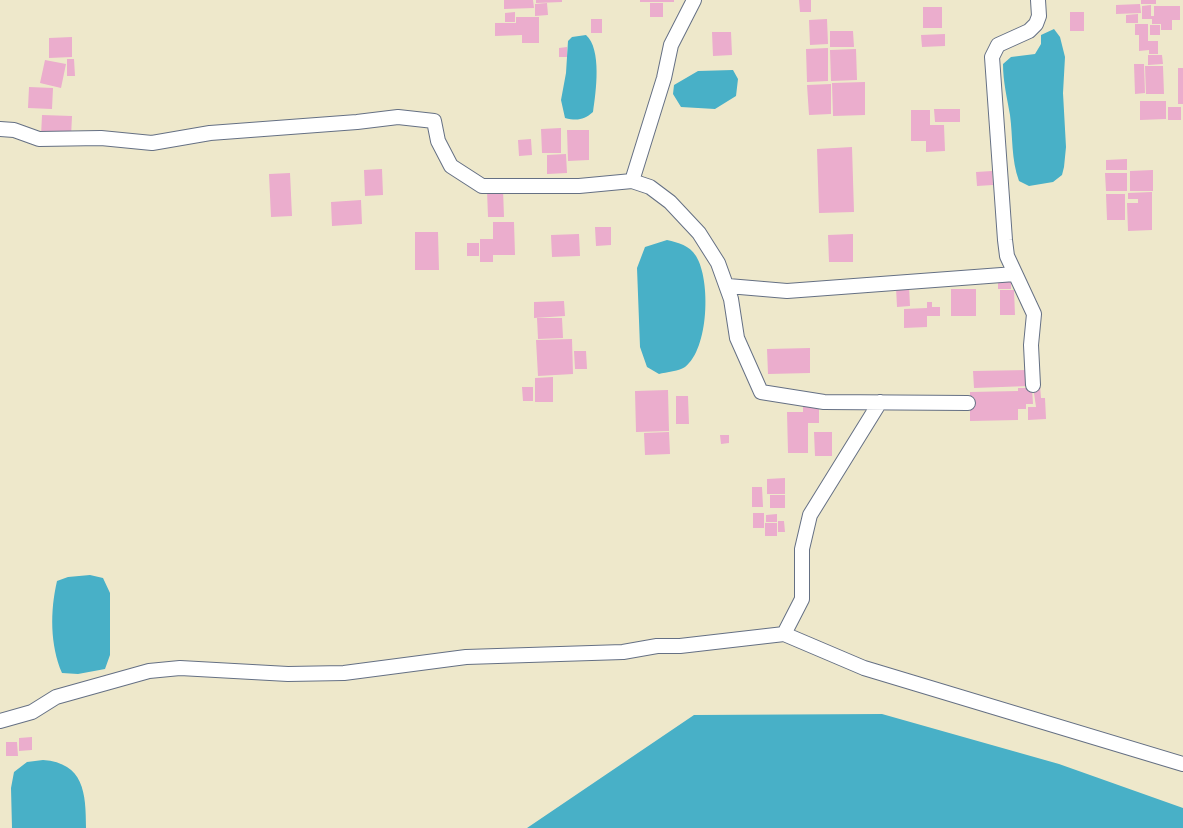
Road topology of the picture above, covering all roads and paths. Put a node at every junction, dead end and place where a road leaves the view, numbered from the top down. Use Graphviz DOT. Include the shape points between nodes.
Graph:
graph roads {
  1 [pos="694,0"];
  2 [pos="1038,0"];
  3 [pos="0,129"];
  4 [pos="632,181"];
  5 [pos="1015,274"];
  6 [pos="728,286"];
  7 [pos="1032,385"];
  8 [pos="880,402"];
  9 [pos="968,403"];
  10 [pos="784,634"];
  11 [pos="0,721"];
  12 [pos="1183,764"];
  1 -- 4 [label="street" via="671,45"];
  2 -- 5 [label="street" via="1036,24 1029,32 998,45 992,57 1005,240 1007,256"];
  3 -- 4 [label="street" via="14,130 39,140 101,138 152,143 210,133 398,117 434,121 438,141 451,166 482,186 579,186"];
  4 -- 6 [label="street" via="650,187 687,218 718,263"];
  5 -- 6 [label="street" via="787,291"];
  5 -- 7 [label="street" via="1034,314 1030,345"];
  6 -- 8 [label="street" via="736,338 761,392 824,402"];
  8 -- 9 [label="street"];
  8 -- 10 [label="street" via="810,515 802,549 802,599"];
  10 -- 11 [label="street" via="623,652 466,657 344,673 288,674 180,668 149,671 56,697 32,712"];
  10 -- 12 [label="street" via="873,671"];
}
